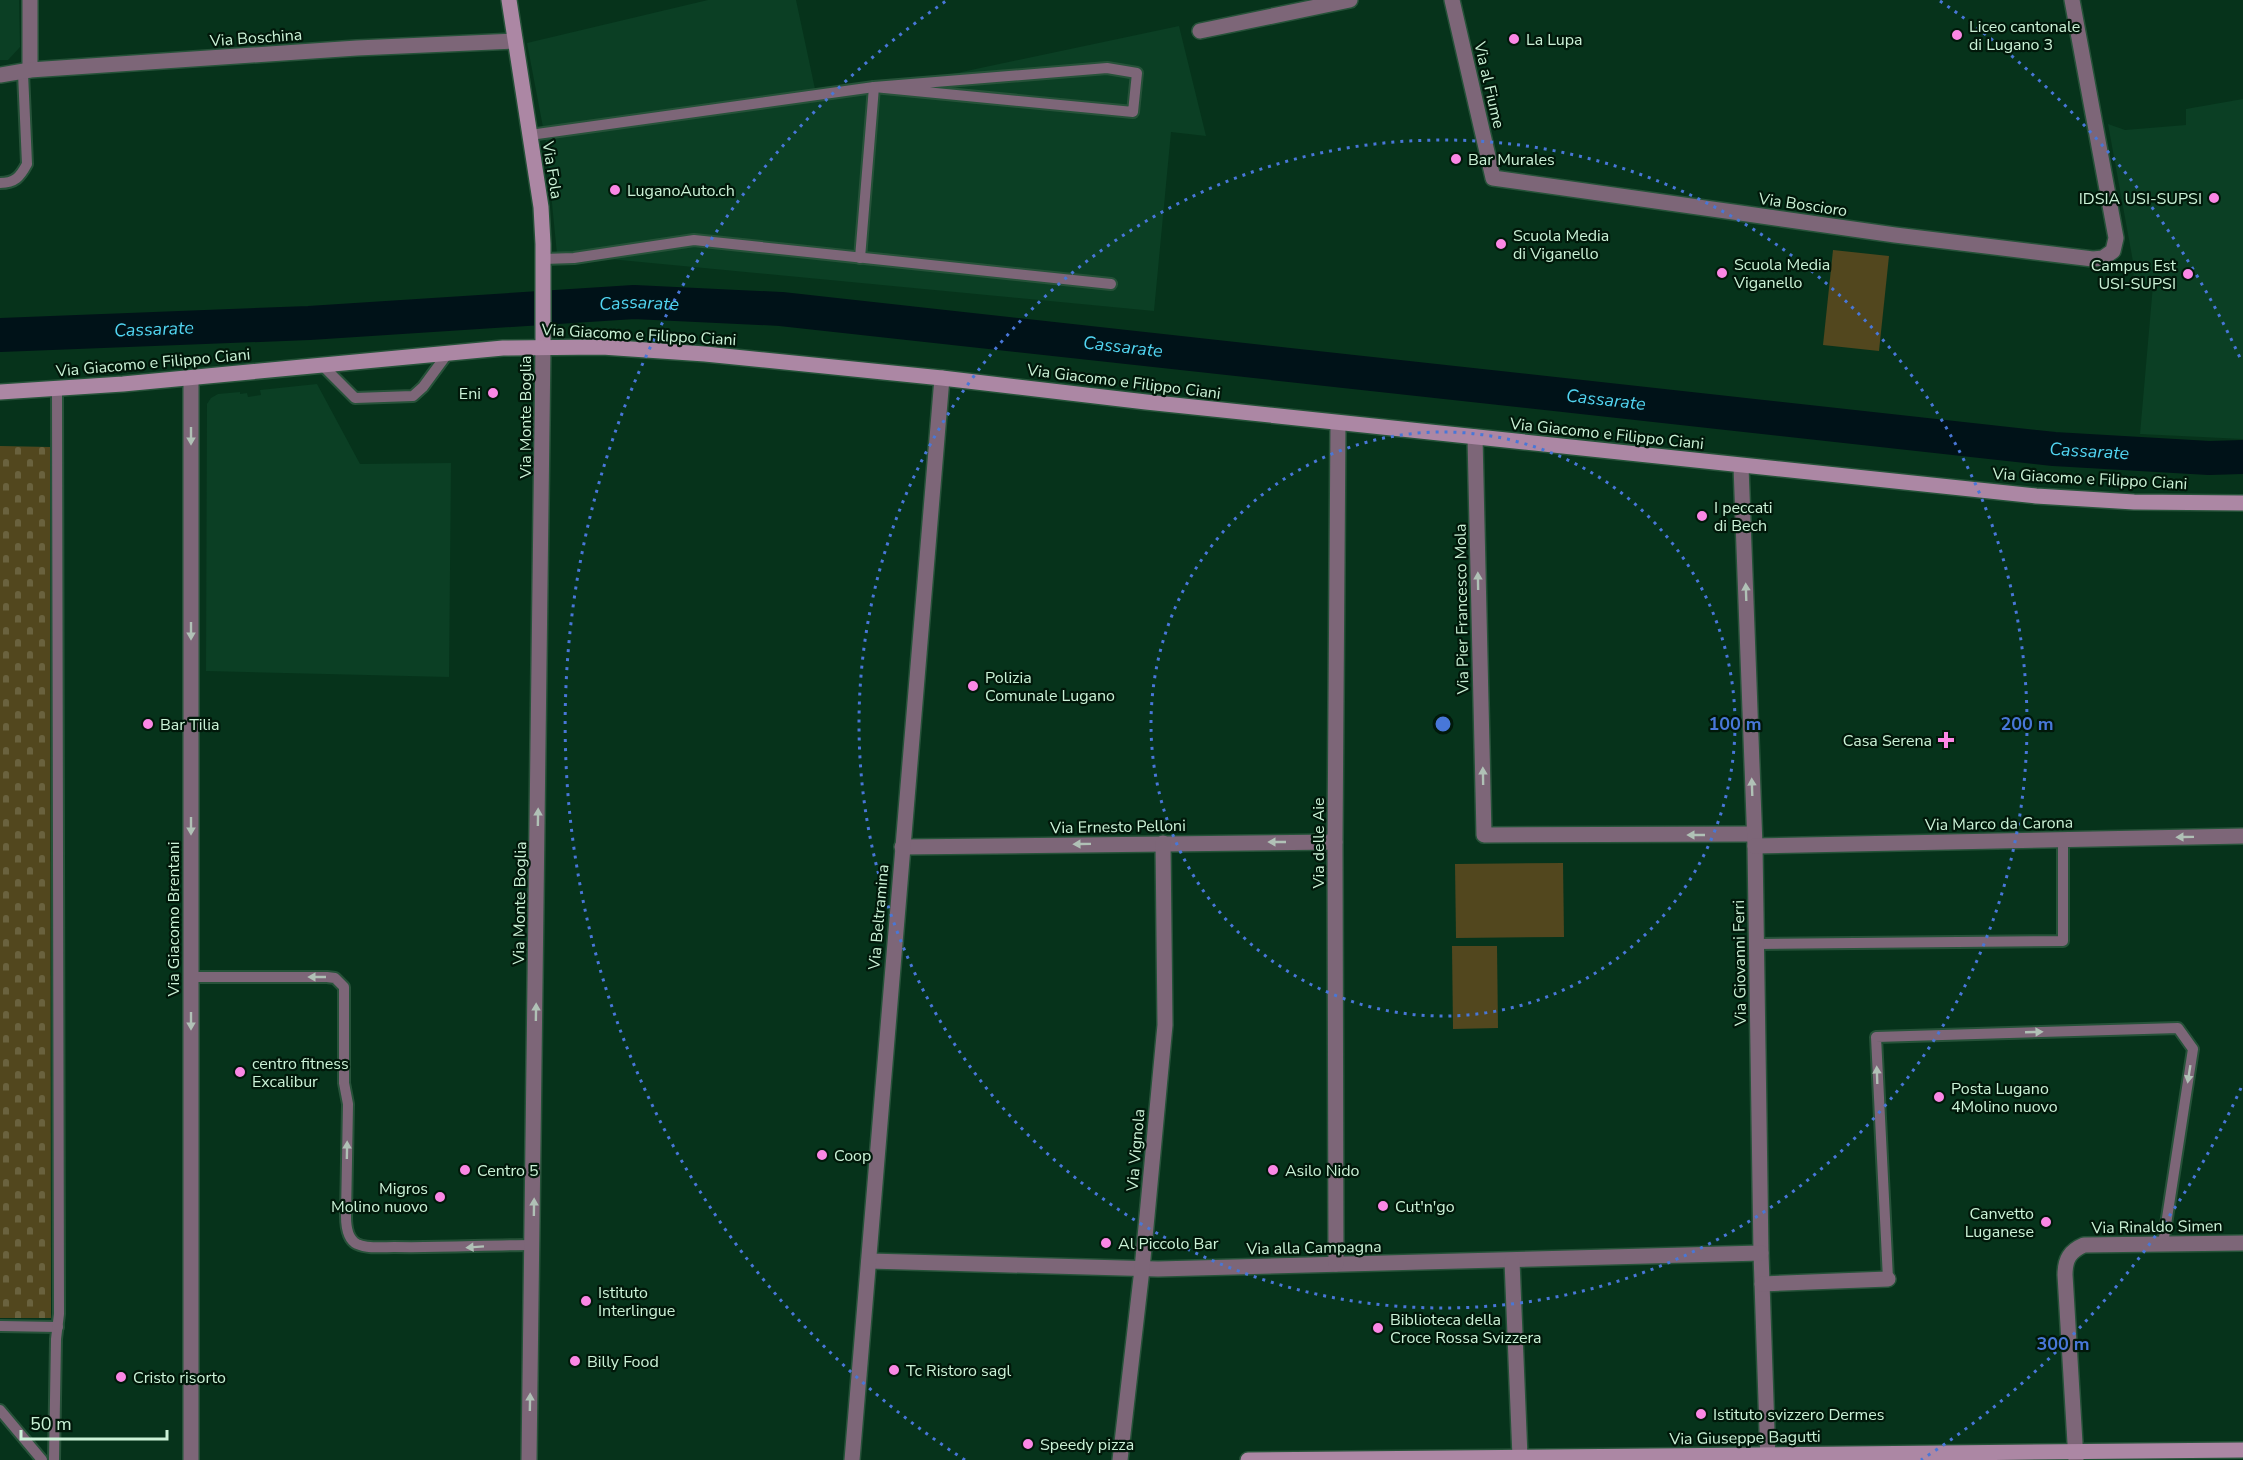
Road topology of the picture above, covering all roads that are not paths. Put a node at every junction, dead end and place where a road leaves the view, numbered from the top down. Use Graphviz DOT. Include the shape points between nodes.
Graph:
graph roads {
  1 [pos="30,0"];
  2 [pos="509,0"];
  3 [pos="1350,0"];
  4 [pos="1452,0"];
  5 [pos="2072,0"];
  6 [pos="1200,30"];
  7 [pos="515,41"];
  8 [pos="27,72"];
  9 [pos="0,75"];
  10 [pos="874,87"];
  11 [pos="530,135"];
  12 [pos="1492,178"];
  13 [pos="0,183"];
  14 [pos="860,258"];
  15 [pos="543,259"];
  16 [pos="1111,284"];
  17 [pos="543,339"];
  18 [pos="448,353"];
  19 [pos="323,366"];
  20 [pos="191,378"];
  21 [pos="942,378"];
  22 [pos="57,388"];
  23 [pos="0,392"];
  24 [pos="1338,423"];
  25 [pos="1475,437"];
  26 [pos="1742,466"];
  27 [pos="2243,503"];
  28 [pos="2243,836"];
  29 [pos="1754,840"];
  30 [pos="2063,840"];
  31 [pos="1335,842"];
  32 [pos="1163,843"];
  33 [pos="902,847"];
  34 [pos="1757,944"];
  35 [pos="191,977"];
  36 [pos="2243,1243"];
  37 [pos="2163,1244"];
  38 [pos="533,1245"];
  39 [pos="1761,1253"];
  40 [pos="869,1261"];
  41 [pos="1512,1261"];
  42 [pos="1336,1264"];
  43 [pos="1142,1269"];
  44 [pos="1887,1279"];
  45 [pos="1762,1284"];
  46 [pos="0,1326"];
  47 [pos="58,1327"];
  48 [pos="0,1410"];
  49 [pos="2243,1450"];
  50 [pos="2076,1456"];
  51 [pos="1520,1457"];
  52 [pos="1768,1457"];
  53 [pos="1594,1458"];
  54 [pos="1340,1459"];
  55 [pos="42,1460"];
  56 [pos="54,1460"];
  57 [pos="191,1460"];
  58 [pos="529,1460"];
  59 [pos="852,1460"];
  60 [pos="1119,1460"];
  61 [pos="1248,1460"];
  1 -- 8 [label="street"];
  2 -- 7 [label="main road, Via Fola"];
  3 -- 6 [label="street"];
  4 -- 12 [label="street, Via al Fiume"];
  5 -- 12 [label="street, Via Boscioro" via="2116,238 2108,255 2093,259 1895,235"];
  7 -- 8 [label="street, Via Boschina" via="357,48"];
  7 -- 11 [label="main road, Via Fola"];
  8 -- 9 [label="street, Via Boschina"];
  8 -- 13 [label="lane" via="27,164 21,176 10,183"];
  10 -- 10 [label="lane" via="1133,112 1137,73 1107,68"];
  10 -- 11 [label="lane"];
  10 -- 14 [label="lane"];
  11 -- 15 [label="main road, Via Fola" via="541,207"];
  14 -- 15 [label="lane" via="694,240"];
  14 -- 16 [label="lane"];
  15 -- 17 [label="main road, Via Fola"];
  17 -- 18 [label="main road, Via Giacomo e Filippo Ciani"];
  17 -- 21 [label="main road, Via Giacomo e Filippo Ciani"];
  38 -- 17 [label="street, Via Monte Boglia, one-way"];
  18 -- 19 [label="main road, Via Giacomo e Filippo Ciani"];
  18 -- 19 [label="lane" via="418,393 407,397 355,398"];
  19 -- 20 [label="main road, Via Giacomo e Filippo Ciani"];
  20 -- 22 [label="main road, Via Giacomo e Filippo Ciani"];
  20 -- 35 [label="street, Via Giacomo Brentani, one-way"];
  21 -- 24 [label="main road, Via Giacomo e Filippo Ciani"];
  21 -- 33 [label="street, Via Beltramina"];
  22 -- 23 [label="main road, Via Giacomo e Filippo Ciani"];
  22 -- 47 [label="lane"];
  24 -- 25 [label="main road, Via Giacomo e Filippo Ciani"];
  24 -- 31 [label="street, Via delle Aie"];
  25 -- 26 [label="main road, Via Giacomo e Filippo Ciani"];
  29 -- 25 [label="street, Via Pier Francesco Mola, one-way" via="1484,835"];
  26 -- 27 [label="main road, Via Giacomo e Filippo Ciani" via="2088,500"];
  29 -- 26 [label="street, Via Giovanni Ferri, one-way"];
  28 -- 30 [label="street, Via Marco da Carona, one-way"];
  29 -- 30 [label="street, Via Marco da Carona"];
  29 -- 34 [label="street, Via Giovanni Ferri"];
  30 -- 34 [label="lane" via="2063,941"];
  31 -- 32 [label="street, Via Ernesto Pelloni, one-way"];
  31 -- 42 [label="street, Via delle Aie"];
  32 -- 33 [label="street, Via Ernesto Pelloni, one-way"];
  32 -- 43 [label="street, Via Vignola" via="1165,1025"];
  33 -- 40 [label="street, Via Beltramina"];
  34 -- 39 [label="street, Via Giovanni Ferri"];
  38 -- 35 [label="lane, one-way" via="384,1247 364,1246 352,1240 346,1227 348,1104 344,1083 344,987 335,978 327,977"];
  35 -- 57 [label="street, Via Giacomo Brentani, one-way"];
  36 -- 37 [label="street, Via Rinaldo Simen"];
  44 -- 37 [label="lane, one-way" via="1876,1037 2178,1028 2193,1049"];
  37 -- 50 [label="street, Via Rinaldo Simen" via="2084,1245 2073,1249 2067,1258"];
  58 -- 38 [label="street, Via Monte Boglia, one-way"];
  39 -- 41 [label="street, Via alla Campagna"];
  39 -- 45 [label="street, Via Giovanni Ferri"];
  40 -- 43 [label="street, Via alla Campagna"];
  40 -- 59 [label="street, Via Beltramina"];
  41 -- 42 [label="street, Via alla Campagna"];
  41 -- 51 [label="street"];
  42 -- 43 [label="street, Via alla Campagna"];
  43 -- 60 [label="street, Via Vignola"];
  44 -- 45 [label="street"];
  45 -- 52 [label="street, Via Giovanni Ferri"];
  46 -- 47 [label="lane"];
  47 -- 56 [label="lane"];
  48 -- 55 [label="lane"];
  49 -- 50 [label="main road, Via Giuseppe Bagutti"];
  50 -- 52 [label="main road, Via Giuseppe Bagutti"];
  51 -- 53 [label="main road, Via Giuseppe Bagutti"];
  51 -- 54 [label="main road, Via Giuseppe Bagutti"];
  52 -- 53 [label="main road, Via Giuseppe Bagutti"];
  54 -- 61 [label="main road, Via Giuseppe Bagutti"];
}
